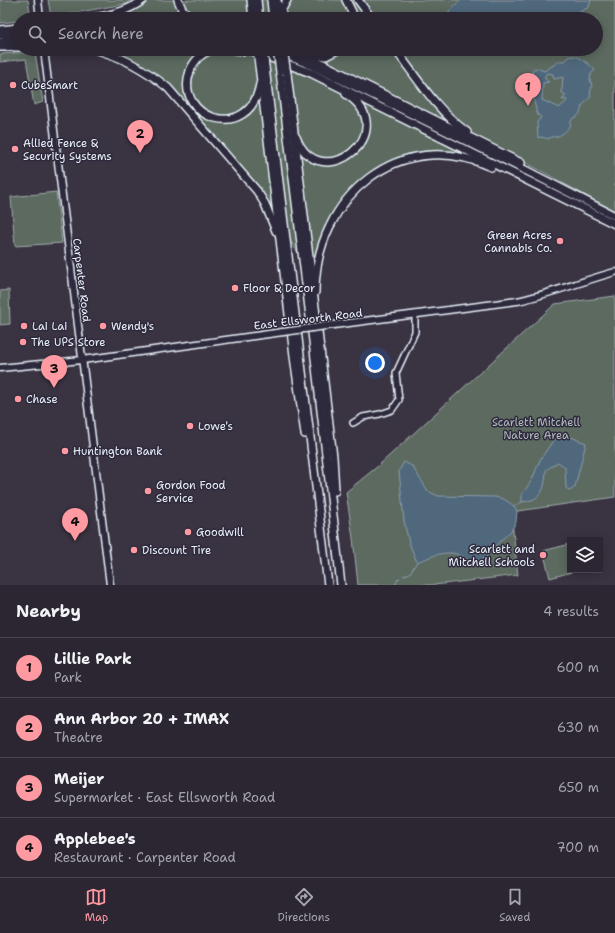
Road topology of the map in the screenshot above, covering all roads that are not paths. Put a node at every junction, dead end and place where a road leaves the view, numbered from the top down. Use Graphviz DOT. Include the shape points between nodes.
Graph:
graph roads {
  1 [pos="38,0"];
  2 [pos="143,0"];
  3 [pos="178,0"];
  4 [pos="251,0"];
  5 [pos="257,0"];
  6 [pos="271,0"];
  7 [pos="277,0"];
  8 [pos="287,0"];
  9 [pos="346,0"];
  10 [pos="358,0"];
  11 [pos="39,12"];
  12 [pos="119,12"];
  13 [pos="185,12"];
  14 [pos="252,12"];
  15 [pos="258,12"];
  16 [pos="273,12"];
  17 [pos="279,12"];
  18 [pos="281,12"];
  19 [pos="352,12"];
  20 [pos="367,12"];
  21 [pos="12,29"];
  22 [pos="0,30"];
  23 [pos="12,35"];
  24 [pos="0,36"];
  25 [pos="12,41"];
  26 [pos="0,42"];
  27 [pos="12,47"];
  28 [pos="0,48"];
  29 [pos="45,56"];
  30 [pos="116,56"];
  31 [pos="200,56"];
  32 [pos="259,56"];
  33 [pos="263,56"];
  34 [pos="265,56"];
  35 [pos="279,56"];
  36 [pos="283,56"];
  37 [pos="289,56"];
  38 [pos="304,56"];
  39 [pos="400,56"];
  40 [pos="262,66"];
  41 [pos="283,73"];
  42 [pos="260,76"];
  43 [pos="334,84"];
  44 [pos="292,124"];
  45 [pos="485,145"];
  46 [pos="541,187"];
  47 [pos="590,203"];
  48 [pos="615,216"];
  49 [pos="615,224"];
  50 [pos="281,251"];
  51 [pos="615,272"];
  52 [pos="315,314"];
  53 [pos="415,315"];
  54 [pos="82,360"];
  55 [pos="0,368"];
  56 [pos="353,423"];
  57 [pos="319,513"];
  58 [pos="336,533"];
  59 [pos="110,585"];
  60 [pos="328,585"];
  61 [pos="341,585"];
  1 -- 11 [label="main road"];
  2 -- 12 [label="highway"];
  3 -- 13 [label="highway"];
  4 -- 14 [label="highway"];
  5 -- 15 [label="highway"];
  6 -- 16 [label="highway"];
  7 -- 17 [label="highway"];
  8 -- 18 [label="highway"];
  9 -- 19 [label="highway"];
  10 -- 20 [label="highway"];
  21 -- 22 [label="highway"];
  23 -- 24 [label="highway"];
  25 -- 26 [label="highway"];
  27 -- 28 [label="highway"];
  29 -- 54 [label="main road, Carpenter Road"];
  30 -- 50 [label="highway" via="153,76 178,99 248,180 265,204"];
  31 -- 42 [label="highway" via="191,67 189,75 190,98 203,113 216,119 240,116 247,111 256,100"];
  32 -- 40 [label="highway, bridge"];
  33 -- 40 [label="highway, bridge"];
  34 -- 43 [label="highway"];
  35 -- 41 [label="highway, bridge"];
  36 -- 41 [label="highway, bridge"];
  37 -- 47 [label="highway"];
  38 -- 45 [label="highway"];
  39 -- 45 [label="highway" via="448,116"];
  40 -- 42 [label="highway"];
  40 -- 57 [label="highway"];
  41 -- 44 [label="highway"];
  41 -- 58 [label="highway"];
  42 -- 50 [label="highway"];
  43 -- 44 [label="highway" via="357,102 364,113 364,138 353,153 346,158 330,162 314,158 300,146"];
  43 -- 46 [label="highway"];
  44 -- 52 [label="highway"];
  45 -- 47 [label="highway" via="557,182"];
  46 -- 49 [label="highway"];
  46 -- 52 [label="highway" via="455,155 419,156 386,167 357,187 330,225 318,263"];
  47 -- 48 [label="highway"];
  50 -- 57 [label="highway" via="312,487"];
  51 -- 53 [label="main road, East Ellsworth Road" via="533,298"];
  52 -- 58 [label="highway" via="333,457"];
  53 -- 54 [label="main road, East Ellsworth Road, bridge"];
  53 -- 56 [label="street" via="415,332 396,373 400,400 392,410 363,417"];
  54 -- 55 [label="main road, East Ellsworth Road"];
  54 -- 59 [label="main road, Carpenter Road"];
  57 -- 60 [label="highway"];
  58 -- 61 [label="highway"];
}
